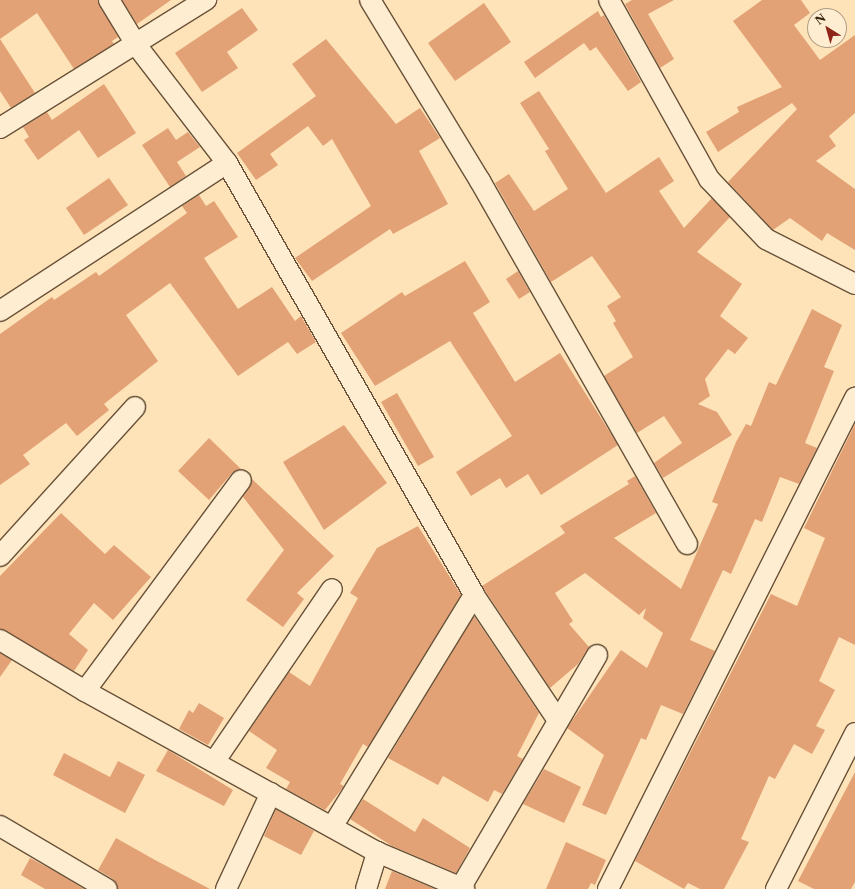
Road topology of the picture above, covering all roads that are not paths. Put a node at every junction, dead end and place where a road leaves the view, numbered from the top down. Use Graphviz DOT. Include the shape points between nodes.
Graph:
graph roads {
  1 [pos="109,0"];
  2 [pos="206,0"];
  3 [pos="370,0"];
  4 [pos="609,0"];
  5 [pos="136,46"];
  6 [pos="1,125"];
  7 [pos="227,163"];
  8 [pos="855,284"];
  9 [pos="0,311"];
  10 [pos="855,398"];
  11 [pos="135,407"];
  12 [pos="241,480"];
  13 [pos="687,544"];
  14 [pos="0,556"];
  15 [pos="332,589"];
  16 [pos="474,595"];
  17 [pos="0,640"];
  18 [pos="597,655"];
  19 [pos="85,691"];
  20 [pos="556,719"];
  21 [pos="855,733"];
  22 [pos="214,762"];
  23 [pos="271,793"];
  24 [pos="0,826"];
  25 [pos="332,827"];
  26 [pos="377,852"];
  27 [pos="462,888"];
  28 [pos="107,889"];
  29 [pos="226,889"];
  30 [pos="366,889"];
  31 [pos="608,889"];
  32 [pos="776,889"];
  1 -- 5 [label="street"];
  2 -- 5 [label="street"];
  3 -- 13 [label="street" via="480,181"];
  4 -- 8 [label="street" via="709,179 766,239"];
  5 -- 6 [label="street"];
  5 -- 7 [label="street"];
  7 -- 9 [label="street"];
  7 -- 16 [label="street"];
  10 -- 31 [label="street"];
  11 -- 14 [label="street"];
  12 -- 19 [label="street"];
  15 -- 22 [label="street"];
  16 -- 20 [label="street"];
  16 -- 25 [label="street"];
  17 -- 19 [label="street"];
  18 -- 20 [label="street"];
  19 -- 22 [label="street"];
  20 -- 27 [label="street"];
  21 -- 32 [label="street"];
  22 -- 23 [label="street"];
  23 -- 25 [label="street"];
  23 -- 29 [label="street"];
  24 -- 28 [label="street"];
  25 -- 26 [label="street"];
  26 -- 27 [label="street"];
  26 -- 30 [label="street"];
}
